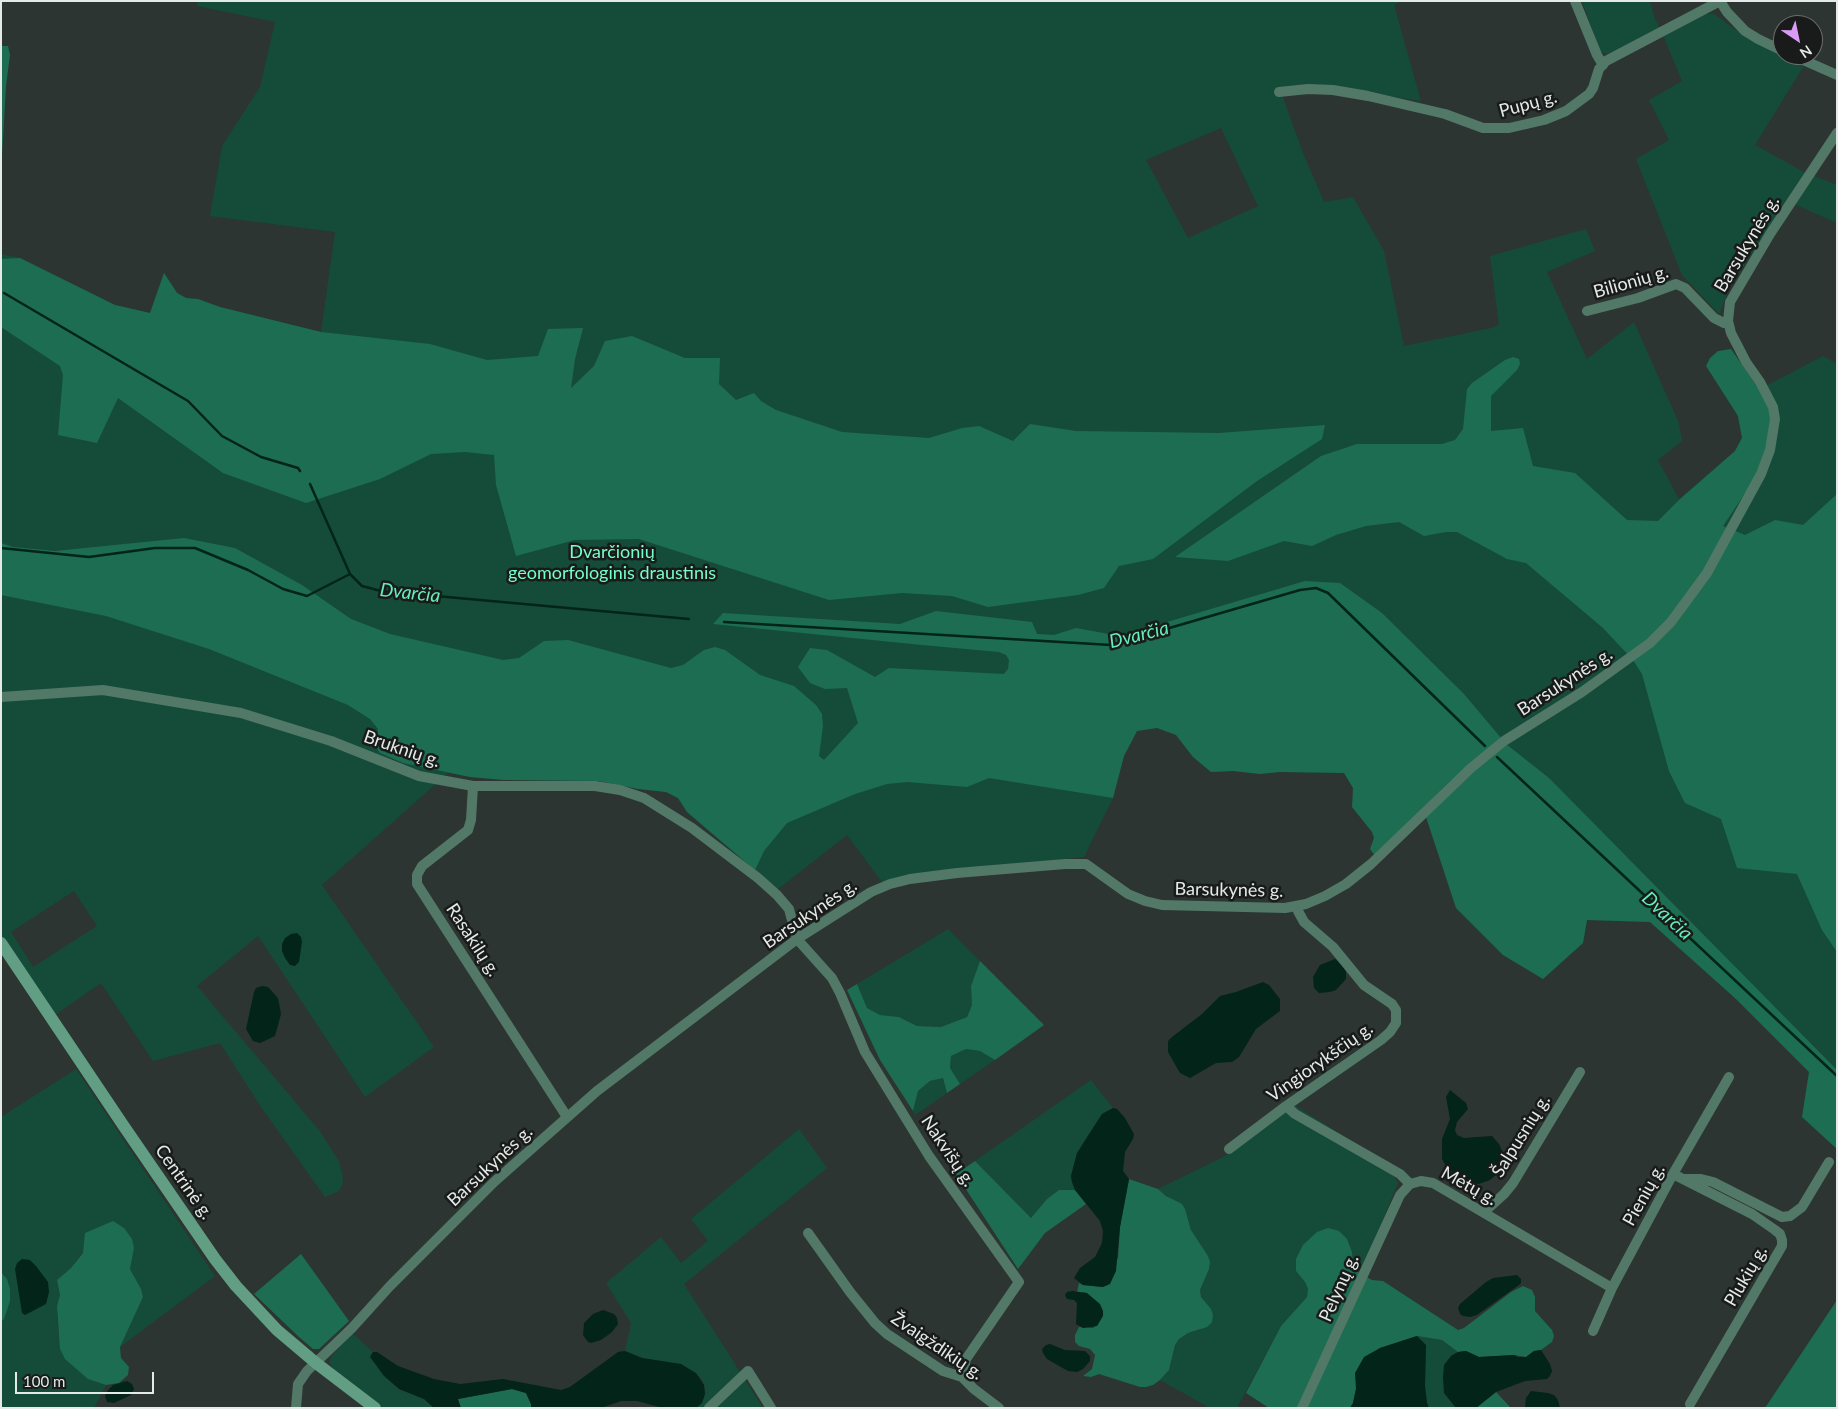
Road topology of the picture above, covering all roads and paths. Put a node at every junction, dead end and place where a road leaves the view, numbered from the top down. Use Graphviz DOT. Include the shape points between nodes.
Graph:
graph roads {
  1 [pos="1575,1"];
  2 [pos="1720,1"];
  3 [pos="1773,47"];
  4 [pos="1603,64"];
  5 [pos="1814,65"];
  6 [pos="1837,75"];
  7 [pos="1279,92"];
  8 [pos="1837,132"];
  9 [pos="1587,311"];
  10 [pos="1728,321"];
  11 [pos="1,697"];
  12 [pos="473,786"];
  13 [pos="1297,906"];
  14 [pos="797,940"];
  15 [pos="1,943"];
  16 [pos="1580,1072"];
  17 [pos="1729,1077"];
  18 [pos="1286,1106"];
  19 [pos="567,1117"];
  20 [pos="1229,1150"];
  21 [pos="1829,1162"];
  22 [pos="1677,1177"];
  23 [pos="1410,1184"];
  24 [pos="1484,1212"];
  25 [pos="808,1234"];
  26 [pos="1612,1288"];
  27 [pos="1593,1331"];
  28 [pos="316,1363"];
  29 [pos="962,1377"];
  30 [pos="1690,1404"];
  31 [pos="296,1408"];
  32 [pos="376,1408"];
  33 [pos="709,1408"];
  34 [pos="771,1408"];
  35 [pos="999,1408"];
  36 [pos="1302,1408"];
  1 -- 4 [label="street" via="1596,55"];
  2 -- 3 [label="street" via="1745,31"];
  2 -- 4 [label="street"];
  4 -- 7 [label="street, Pupų g." via="1589,94 1574,107 1555,116 1509,128 1483,128 1445,114 1333,90"];
  5 -- 6 [label="street"];
  8 -- 10 [label="street, Barsukynės g." via="1733,294"];
  9 -- 10 [label="street, Bilionių g." via="1676,284 1685,288 1714,318 1724,323"];
  10 -- 13 [label="street, Barsukynės g." via="1736,344 1773,407 1774,432 1761,474 1707,573 1671,622 1650,643 1582,692 1504,741 1346,884"];
  11 -- 12 [label="street, Bruknių g." via="103,690 241,713 331,742 419,776"];
  12 -- 14 [label="street, Bruknių g." via="595,786 644,798 692,828 777,895 788,909"];
  12 -- 19 [label="street, Rasakilų g." via="468,830 422,866 417,884"];
  13 -- 14 [label="street, Barsukynės g." via="1162,905 1128,894 1086,864 1065,864 957,873 890,884 848,905"];
  13 -- 18 [label="street, Vingiorykščių g." via="1304,922 1333,946 1364,985 1392,1004 1397,1016 1393,1028 1381,1040"];
  14 -- 19 [label="street, Barsukynės g."];
  14 -- 29 [label="street, Nakvišų g." via="832,978 865,1052 929,1156 1020,1282 966,1359"];
  15 -- 28 [label="main road, Centrinė g." via="215,1258 276,1330"];
  16 -- 24 [label="street, Šalpusnių g." via="1513,1183"];
  17 -- 22 [label="street, Pienių g."];
  18 -- 20 [label="street, Vingiorykščių g."];
  18 -- 23 [label="street" via="1400,1174"];
  19 -- 28 [label="street, Barsukynės g." via="494,1182"];
  21 -- 22 [label="street" via="1802,1207 1790,1216 1782,1217 1713,1182"];
  22 -- 26 [label="street, Pienių g."];
  22 -- 30 [label="street, Plukių g." via="1752,1214 1780,1234 1782,1240 1782,1246"];
  23 -- 24 [label="street, Mėtų g." via="1432,1183"];
  23 -- 36 [label="street, Pelynų g." via="1400,1195"];
  24 -- 26 [label="street, Mėtų g."];
  25 -- 29 [label="street, Žvaigždikių g." via="850,1292 887,1334 943,1371"];
  26 -- 27 [label="street, Pienių g."];
  28 -- 31 [label="street, Barsukynės g." via="301,1378"];
  28 -- 32 [label="main road, Centrinė g."];
  29 -- 35 [label="street, Žvaigždikių g."];
  33 -- 34 [label="street" via="748,1371"];
}
